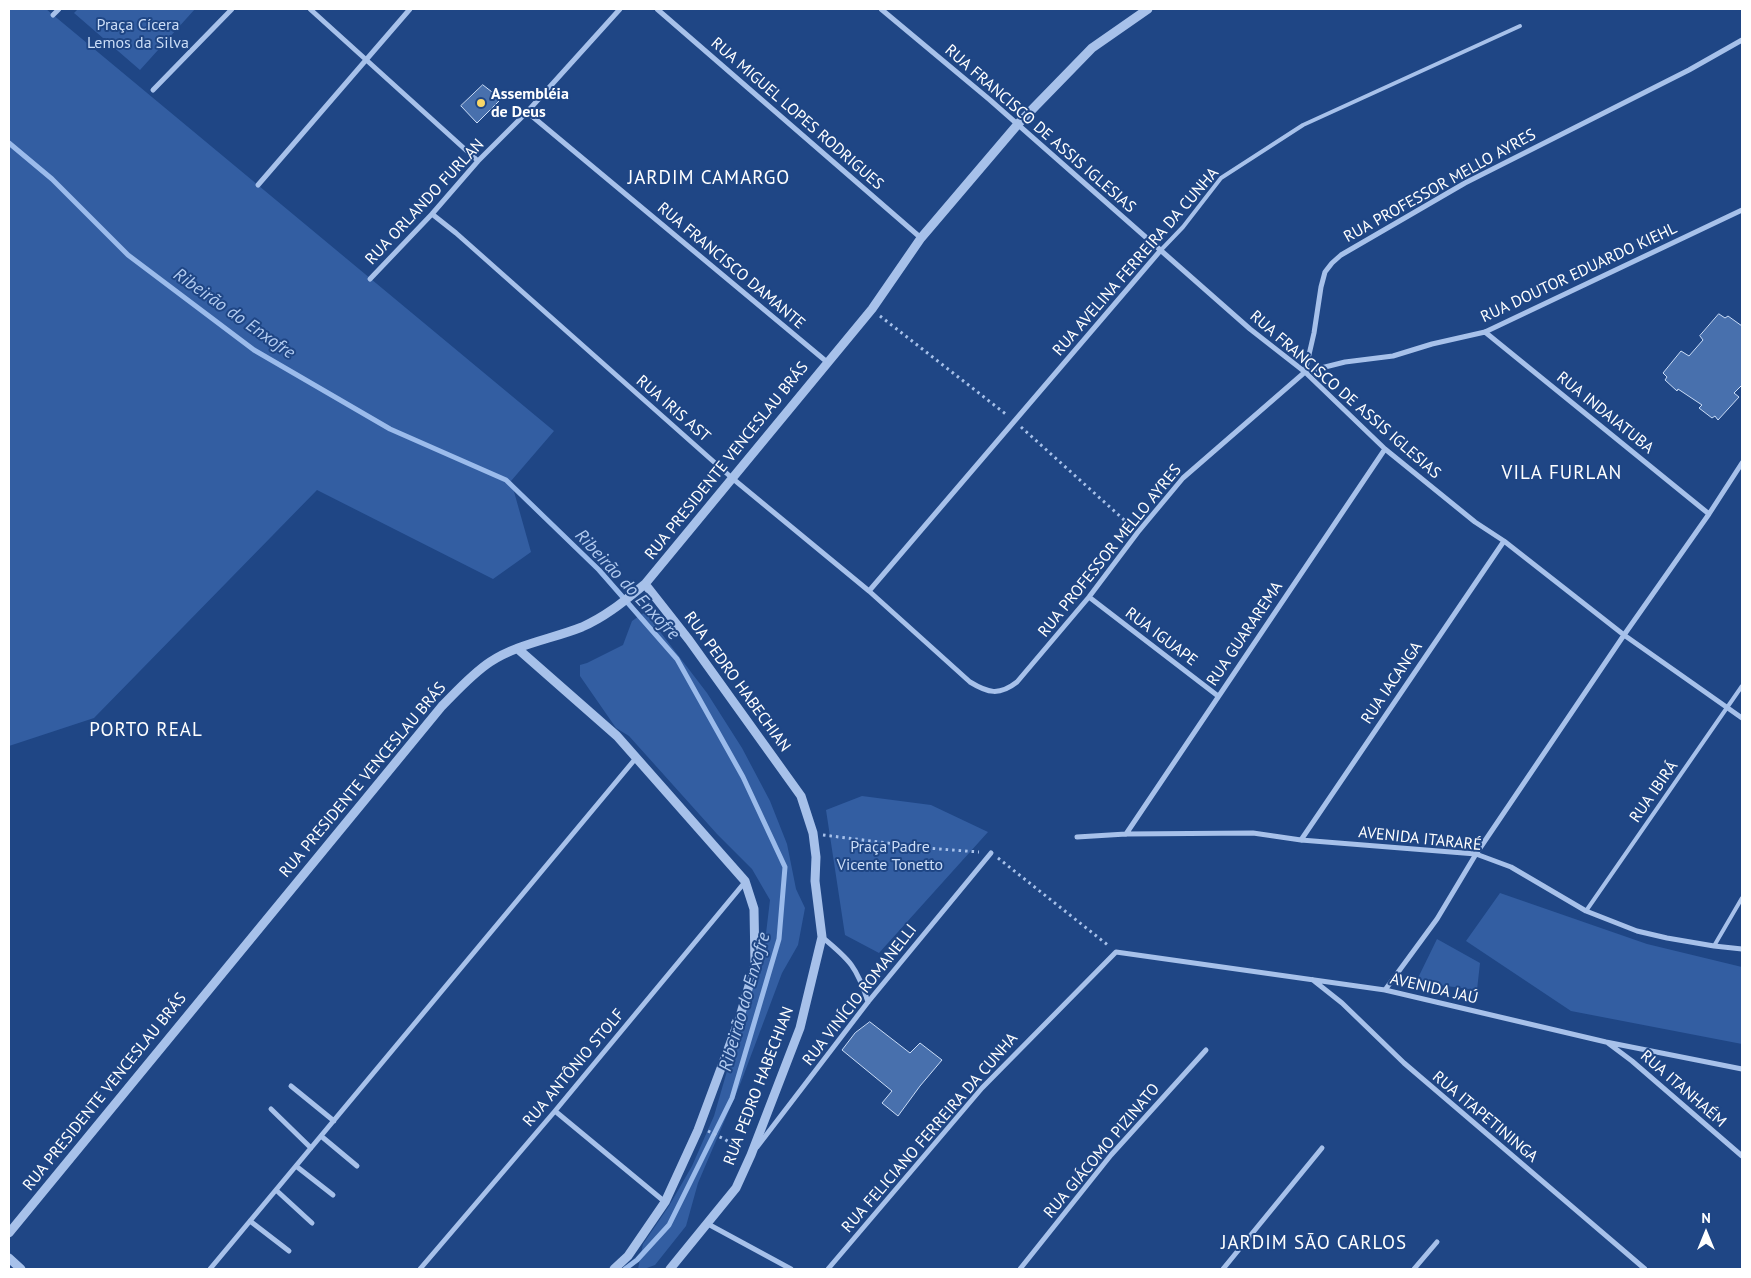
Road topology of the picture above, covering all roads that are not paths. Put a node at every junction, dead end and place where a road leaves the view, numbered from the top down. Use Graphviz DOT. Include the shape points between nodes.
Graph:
graph roads {
  1 [pos="59,9"];
  2 [pos="232,9"];
  3 [pos="310,9"];
  4 [pos="410,9"];
  5 [pos="620,9"];
  6 [pos="657,9"];
  7 [pos="881,9"];
  8 [pos="1145,9"];
  9 [pos="53,15"];
  10 [pos="1520,26"];
  11 [pos="1742,40"];
  12 [pos="366,58"];
  13 [pos="154,90"];
  14 [pos="527,112"];
  15 [pos="1018,124"];
  16 [pos="478,161"];
  17 [pos="258,185"];
  18 [pos="1742,210"];
  19 [pos="432,214"];
  20 [pos="921,238"];
  21 [pos="1160,251"];
  22 [pos="370,280"];
  23 [pos="1485,332"];
  24 [pos="827,362"];
  25 [pos="1305,372"];
  26 [pos="1385,449"];
  27 [pos="1742,463"];
  28 [pos="732,478"];
  29 [pos="1709,514"];
  30 [pos="1504,541"];
  31 [pos="645,584"];
  32 [pos="869,591"];
  33 [pos="1089,597"];
  34 [pos="1624,635"];
  35 [pos="518,649"];
  36 [pos="1742,686"];
  37 [pos="995,692"];
  38 [pos="1218,696"];
  39 [pos="1727,708"];
  40 [pos="1742,718"];
  41 [pos="636,758"];
  42 [pos="1126,834"];
  43 [pos="1077,837"];
  44 [pos="1301,840"];
  45 [pos="991,853"];
  46 [pos="1476,854"];
  47 [pos="745,881"];
  48 [pos="1742,898"];
  49 [pos="1586,912"];
  50 [pos="822,937"];
  51 [pos="1714,946"];
  52 [pos="1742,949"];
  53 [pos="1116,952"];
  54 [pos="1312,980"];
  55 [pos="1385,990"];
  56 [pos="868,1002"];
  57 [pos="1606,1042"];
  58 [pos="1206,1050"];
  59 [pos="1742,1069"];
  60 [pos="291,1086"];
  61 [pos="271,1109"];
  62 [pos="555,1111"];
  63 [pos="334,1121"];
  64 [pos="321,1136"];
  65 [pos="311,1148"];
  66 [pos="1322,1148"];
  67 [pos="751,1155"];
  68 [pos="1742,1156"];
  69 [pos="296,1166"];
  70 [pos="357,1166"];
  71 [pos="276,1190"];
  72 [pos="333,1195"];
  73 [pos="665,1202"];
  74 [pos="250,1222"];
  75 [pos="312,1223"];
  76 [pos="708,1224"];
  77 [pos="9,1234"];
  78 [pos="1437,1242"];
  79 [pos="289,1251"];
  80 [pos="9,1258"];
  81 [pos="21,1269"];
  82 [pos="210,1269"];
  83 [pos="420,1269"];
  84 [pos="614,1269"];
  85 [pos="670,1269"];
  86 [pos="792,1269"];
  87 [pos="828,1269"];
  88 [pos="1020,1269"];
  89 [pos="1222,1269"];
  90 [pos="1414,1269"];
  91 [pos="1645,1269"];
  1 -- 9 [label="street"];
  2 -- 13 [label="street"];
  3 -- 12 [label="street"];
  4 -- 12 [label="street"];
  5 -- 14 [label="street, RUA ORLANDO FURLAN"];
  6 -- 20 [label="street, RUA MIGUEL LOPES RODRIGUES"];
  7 -- 15 [label="street, RUA FRANCISCO DE ASSIS IGLESIAS"];
  8 -- 15 [label="street, RUA PRESIDENTE VENCESLAU BRÁS" via="1092,48"];
  10 -- 21 [label="lane, RUA AVELINA FERREIRA DA CUNHA" via="1302,125 1221,178"];
  11 -- 25 [label="street, RUA PROFESSOR MELLO AYRES" via="1465,183 1341,255 1325,272"];
  12 -- 16 [label="street"];
  12 -- 17 [label="street"];
  14 -- 16 [label="street, RUA ORLANDO FURLAN"];
  14 -- 24 [label="street, RUA FRANCISCO DAMANTE"];
  15 -- 20 [label="street, RUA PRESIDENTE VENCESLAU BRÁS"];
  15 -- 21 [label="street, RUA FRANCISCO DE ASSIS IGLESIAS"];
  16 -- 19 [label="street, RUA ORLANDO FURLAN"];
  18 -- 23 [label="street, RUA DOUTOR EDUARDO KIEHL"];
  19 -- 22 [label="street, RUA ORLANDO FURLAN"];
  19 -- 28 [label="street, RUA IRIS AST"];
  20 -- 24 [label="street, RUA PRESIDENTE VENCESLAU BRÁS" via="872,309"];
  21 -- 25 [label="street, RUA FRANCISCO DE ASSIS IGLESIAS"];
  21 -- 32 [label="street, RUA AVELINA FERREIRA DA CUNHA"];
  23 -- 25 [label="street, RUA DOUTOR EDUARDO KIEHL" via="1393,356 1345,362"];
  23 -- 29 [label="street, RUA INDAIATUBA"];
  24 -- 28 [label="street, RUA PRESIDENTE VENCESLAU BRÁS"];
  25 -- 26 [label="street, RUA FRANCISCO DE ASSIS IGLESIAS"];
  25 -- 33 [label="street, RUA PROFESSOR MELLO AYRES" via="1183,478"];
  26 -- 30 [label="street, RUA FRANCISCO DE ASSIS IGLESIAS" via="1475,522"];
  26 -- 38 [label="street, RUA GUARAREMA"];
  27 -- 29 [label="street"];
  28 -- 31 [label="street, RUA PRESIDENTE VENCESLAU BRÁS"];
  28 -- 32 [label="street, RUA IRIS AST"];
  29 -- 34 [label="street"];
  30 -- 34 [label="street, RUA FRANCISCO DE ASSIS IGLESIAS"];
  30 -- 44 [label="street, RUA IACANGA"];
  31 -- 35 [label="street, RUA PRESIDENTE VENCESLAU BRÁS" via="612,612"];
  31 -- 50 [label="street, RUA PEDRO HABECHIAN" via="801,796 813,834"];
  32 -- 37 [label="street, RUA IRIS AST" via="970,682 983,690"];
  33 -- 37 [label="street, RUA PROFESSOR MELLO AYRES" via="1017,682"];
  33 -- 38 [label="street, RUA IGUAPE"];
  34 -- 39 [label="street, RUA FRANCISCO DE ASSIS IGLESIAS"];
  34 -- 46 [label="street"];
  35 -- 41 [label="street" via="617,736"];
  35 -- 77 [label="street, RUA PRESIDENTE VENCESLAU BRÁS" via="491,661 442,706"];
  36 -- 39 [label="lane, RUA IBIRÁ"];
  38 -- 42 [label="street, RUA GUARAREMA"];
  39 -- 40 [label="street, RUA FRANCISCO DE ASSIS IGLESIAS"];
  39 -- 49 [label="lane, RUA IBIRÁ"];
  41 -- 47 [label="street"];
  41 -- 63 [label="street"];
  42 -- 43 [label="street, AVENIDA ITARARÉ"];
  42 -- 44 [label="street, AVENIDA ITARARÉ" via="1253,833"];
  44 -- 46 [label="street, AVENIDA ITARARÉ"];
  45 -- 56 [label="street, RUA VINÍCIO ROMANELLI"];
  46 -- 49 [label="street, AVENIDA ITARARÉ" via="1511,867"];
  46 -- 55 [label="street" via="1436,919"];
  47 -- 62 [label="street, RUA ANTÔNIO STOLF"];
  47 -- 73 [label="street" via="754,909 755,965 739,1020 701,1121"];
  48 -- 51 [label="lane"];
  49 -- 51 [label="street, AVENIDA ITARARÉ" via="1637,931"];
  50 -- 56 [label="street" via="854,967"];
  50 -- 67 [label="street, RUA PEDRO HABECHIAN" via="800,1028"];
  51 -- 52 [label="street, AVENIDA ITARARÉ"];
  53 -- 54 [label="street, AVENIDA JAÚ"];
  53 -- 87 [label="street, RUA FELICIANO FERREIRA DA CUNHA" via="982,1088"];
  54 -- 55 [label="street, AVENIDA JAÚ"];
  54 -- 91 [label="street, RUA ITAPETININGA"];
  55 -- 57 [label="street, AVENIDA JAÚ"];
  56 -- 67 [label="street, RUA VINÍCIO ROMANELLI"];
  57 -- 59 [label="street, AVENIDA JAÚ"];
  57 -- 68 [label="street, RUA ITANHAÉM"];
  58 -- 88 [label="street, RUA GIÁCOMO PIZINATO" via="1111,1155"];
  60 -- 63 [label="street"];
  61 -- 65 [label="street"];
  62 -- 73 [label="street"];
  62 -- 83 [label="street, RUA ANTÔNIO STOLF"];
  63 -- 64 [label="street"];
  64 -- 65 [label="street"];
  64 -- 70 [label="street"];
  65 -- 69 [label="street"];
  66 -- 89 [label="street"];
  67 -- 76 [label="street, RUA PEDRO HABECHIAN" via="736,1188"];
  69 -- 71 [label="street"];
  69 -- 72 [label="street"];
  71 -- 74 [label="street"];
  71 -- 75 [label="street"];
  73 -- 84 [label="street" via="628,1256"];
  74 -- 79 [label="street"];
  74 -- 82 [label="street"];
  76 -- 85 [label="street, RUA PEDRO HABECHIAN"];
  76 -- 86 [label="street"];
  78 -- 90 [label="street"];
  80 -- 81 [label="street"];
}
